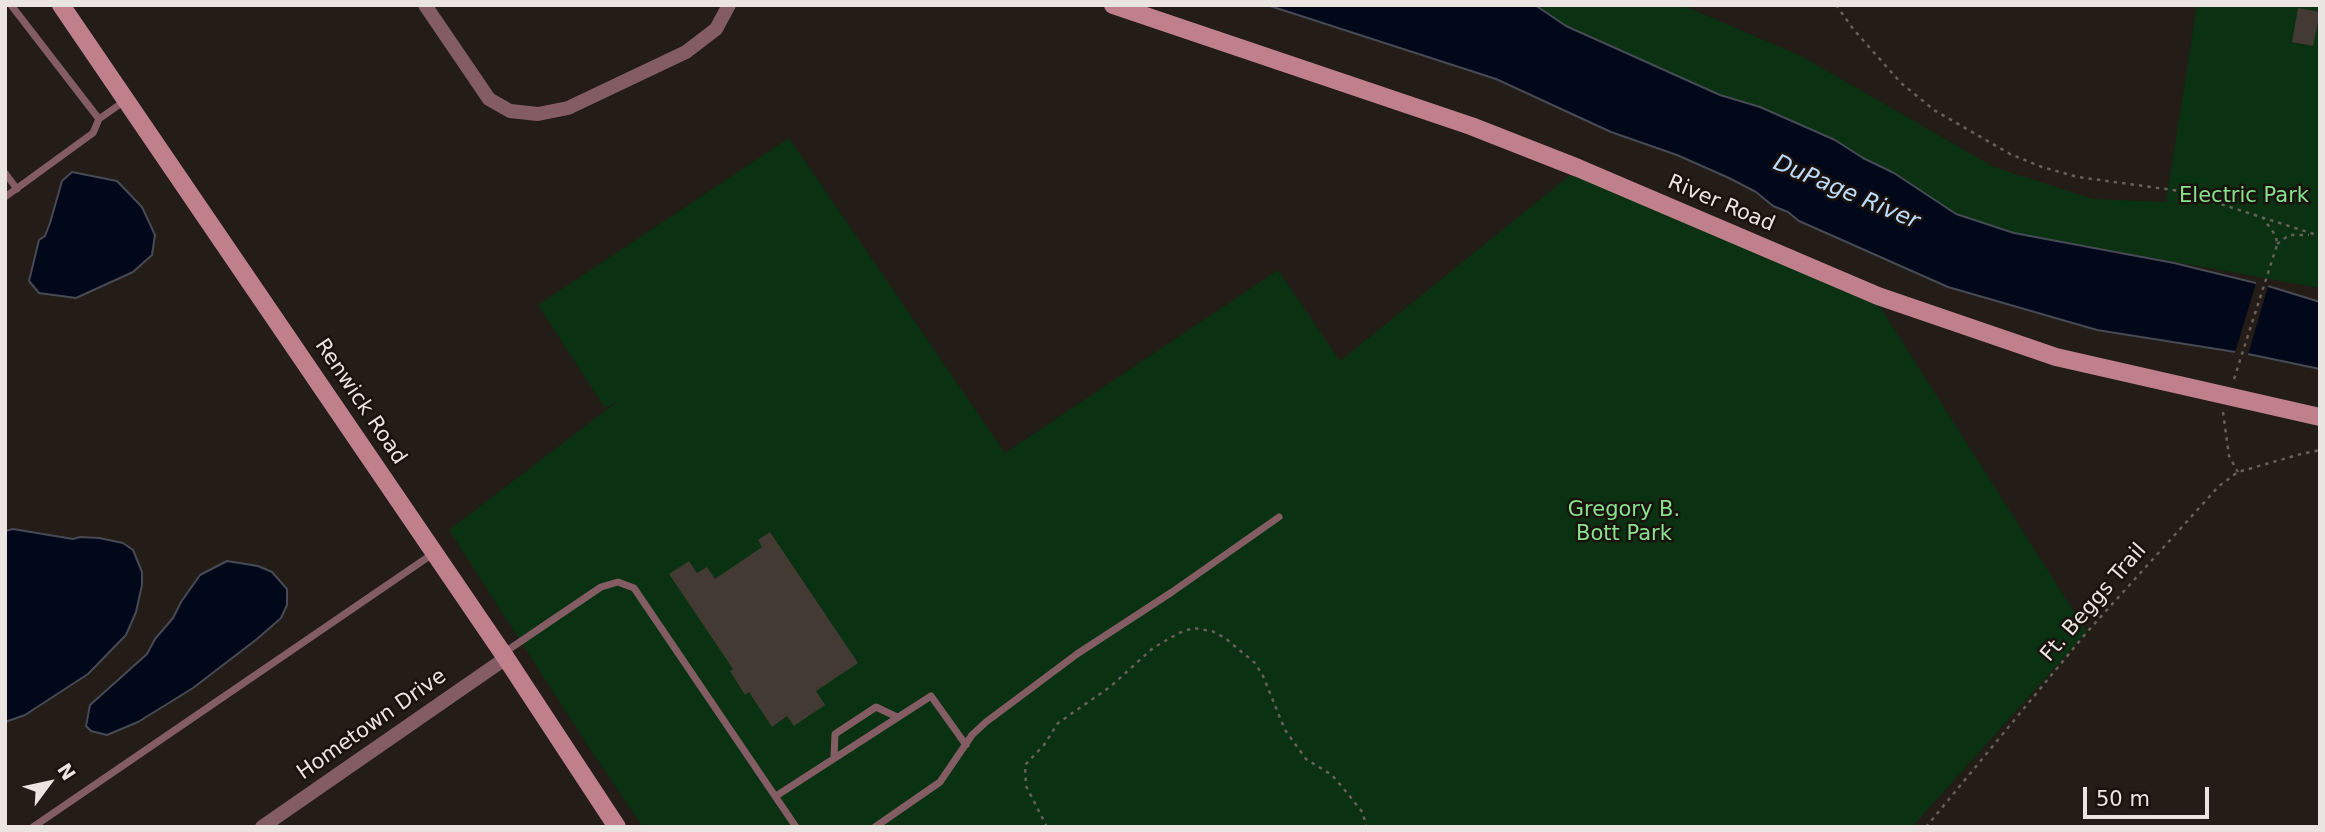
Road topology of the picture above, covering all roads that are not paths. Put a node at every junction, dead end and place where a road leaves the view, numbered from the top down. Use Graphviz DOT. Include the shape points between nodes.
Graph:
graph roads {
  1 [pos="11,5"];
  2 [pos="61,5"];
  3 [pos="425,5"];
  4 [pos="729,5"];
  5 [pos="1113,5"];
  6 [pos="127,100"];
  7 [pos="99,119"];
  8 [pos="5,173"];
  9 [pos="17,189"];
  10 [pos="5,197"];
  11 [pos="2320,417"];
  12 [pos="1279,517"];
  13 [pos="435,553"];
  14 [pos="505,656"];
  15 [pos="897,717"];
  16 [pos="966,745"];
  17 [pos="834,757"];
  18 [pos="776,796"];
  19 [pos="33,827"];
  20 [pos="262,827"];
  21 [pos="617,827"];
  22 [pos="796,827"];
  23 [pos="875,827"];
  1 -- 7 [label="lane"];
  2 -- 6 [label="street, Renwick Road"];
  3 -- 4 [label="street" via="489,99 510,111 538,114 568,108 686,52 716,29"];
  5 -- 11 [label="street, River Road" via="1471,126 1878,296 2056,357"];
  6 -- 7 [label="lane"];
  6 -- 13 [label="street, Renwick Road"];
  7 -- 9 [label="lane" via="93,132"];
  8 -- 9 [label="lane"];
  9 -- 10 [label="lane"];
  12 -- 16 [label="lane" via="1077,654 986,722"];
  13 -- 14 [label="street, Renwick Road"];
  13 -- 19 [label="lane"];
  14 -- 18 [label="lane" via="601,587 618,582 634,587"];
  14 -- 20 [label="street, Hometown Drive"];
  14 -- 21 [label="street, Renwick Road"];
  15 -- 16 [label="lane" via="931,696"];
  15 -- 17 [label="lane"];
  15 -- 17 [label="lane" via="876,707 835,734"];
  16 -- 23 [label="lane" via="940,782"];
  17 -- 18 [label="lane"];
  18 -- 22 [label="lane"];
}
